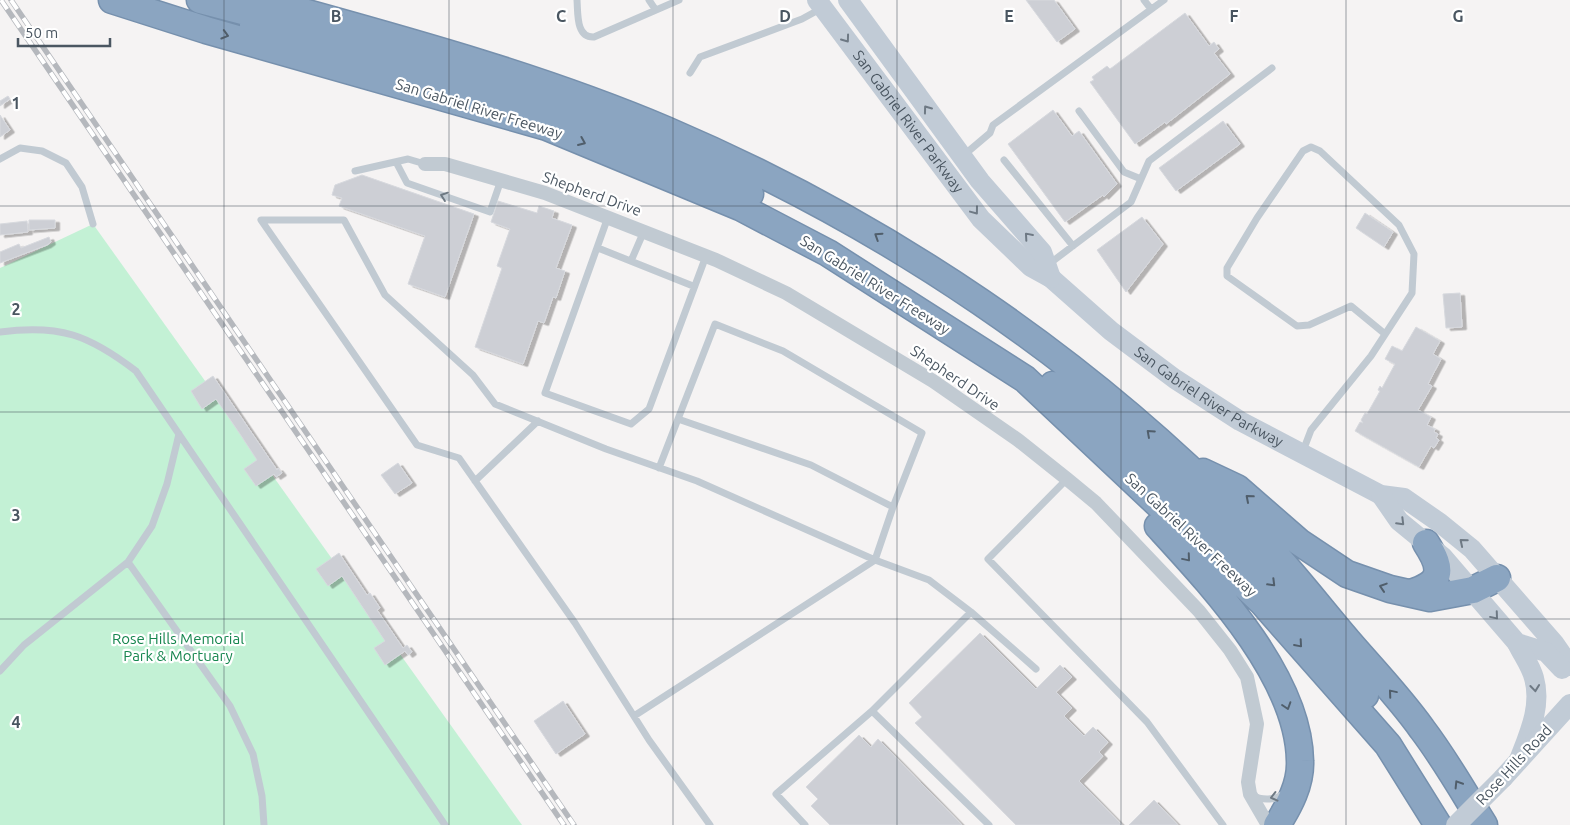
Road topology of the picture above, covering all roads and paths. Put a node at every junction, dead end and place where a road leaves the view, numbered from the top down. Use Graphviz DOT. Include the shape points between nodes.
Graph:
graph roads {
  1 [pos="112,0"];
  2 [pos="163,0"];
  3 [pos="200,0"];
  4 [pos="260,0"];
  5 [pos="577,0"];
  6 [pos="649,0"];
  7 [pos="679,0"];
  8 [pos="1144,0"];
  9 [pos="1164,0"];
  10 [pos="854,2"];
  11 [pos="820,4"];
  12 [pos="655,9"];
  13 [pos="1151,9"];
  14 [pos="1272,68"];
  15 [pos="690,73"];
  16 [pos="1079,110"];
  17 [pos="962,156"];
  18 [pos="0,159"];
  19 [pos="1004,160"];
  20 [pos="396,162"];
  21 [pos="425,164"];
  22 [pos="355,171"];
  23 [pos="1141,179"];
  24 [pos="501,180"];
  25 [pos="608,217"];
  26 [pos="93,224"];
  27 [pos="644,231"];
  28 [pos="1073,246"];
  29 [pos="598,248"];
  30 [pos="706,256"];
  31 [pos="632,261"];
  32 [pos="1049,272"];
  33 [pos="693,286"];
  34 [pos="0,332"];
  35 [pos="1385,334"];
  36 [pos="1025,379"];
  37 [pos="678,419"];
  38 [pos="538,421"];
  39 [pos="179,434"];
  40 [pos="1302,454"];
  41 [pos="1186,465"];
  42 [pos="659,468"];
  43 [pos="1068,479"];
  44 [pos="475,481"];
  45 [pos="1381,495"];
  46 [pos="893,507"];
  47 [pos="1426,544"];
  48 [pos="1276,556"];
  49 [pos="875,560"];
  50 [pos="128,562"];
  51 [pos="1497,578"];
  52 [pos="1472,590"];
  53 [pos="1410,594"];
  54 [pos="971,612"];
  55 [pos="1517,643"];
  56 [pos="1570,666"];
  57 [pos="1036,669"];
  58 [pos="0,671"];
  59 [pos="1570,679"];
  60 [pos="1570,704"];
  61 [pos="872,710"];
  62 [pos="634,716"];
  63 [pos="1519,760"];
  64 [pos="1296,785"];
  65 [pos="1250,794"];
  66 [pos="264,825"];
  67 [pos="445,825"];
  68 [pos="710,825"];
  69 [pos="805,825"];
  70 [pos="989,825"];
  71 [pos="1223,825"];
  72 [pos="1268,825"];
  73 [pos="1277,825"];
  74 [pos="1438,825"];
  75 [pos="1458,825"];
  76 [pos="1484,825"];
  1 -- 36 [label="highway, San Gabriel River Freeway, one-way" via="547,127 575,138 740,207 828,252"];
  2 -- 75 [label="highway, one-way" via="538,105 708,173 899,276 1048,381 1141,456 1190,501 1284,596 1333,653 1419,764"];
  3 -- 48 [label="highway" via="479,78 640,136 745,184 861,246 935,291 1019,349 1101,412 1214,512 1249,548"];
  41 -- 4 [label="highway, one-way" via="1119,405 1046,348 863,226 776,182 666,130 568,93 424,45"];
  5 -- 12 [label="lane" via="579,25 588,37"];
  6 -- 12 [label="lane"];
  7 -- 12 [label="lane"];
  8 -- 13 [label="lane"];
  9 -- 13 [label="lane"];
  17 -- 10 [label="main road, San Gabriel River Parkway, one-way"];
  11 -- 15 [label="lane" via="802,19 700,57"];
  11 -- 32 [label="main road, San Gabriel River Parkway, one-way" via="981,219 1031,266"];
  13 -- 17 [label="lane" via="993,125 990,133"];
  14 -- 23 [label="lane" via="1149,161"];
  16 -- 23 [label="lane" via="1124,172"];
  32 -- 17 [label="main road, San Gabriel River Parkway, one-way" via="1042,252"];
  18 -- 26 [label="lane" via="20,148 42,151 66,163 82,187"];
  19 -- 28 [label="lane"];
  20 -- 21 [label="lane" via="408,159"];
  20 -- 22 [label="lane"];
  24 -- 20 [label="lane, one-way" via="490,212 407,183"];
  21 -- 24 [label="street, Shepherd Drive" via="445,164"];
  23 -- 28 [label="lane" via="1132,202"];
  24 -- 25 [label="street, Shepherd Drive"];
  25 -- 27 [label="street, Shepherd Drive"];
  25 -- 29 [label="lane"];
  27 -- 30 [label="street, Shepherd Drive"];
  27 -- 31 [label="lane"];
  28 -- 32 [label="lane"];
  29 -- 31 [label="lane"];
  29 -- 33 [label="lane" via="545,393 631,424 649,409"];
  30 -- 33 [label="lane"];
  30 -- 43 [label="street, Shepherd Drive" via="786,293 933,381"];
  31 -- 33 [label="lane"];
  32 -- 40 [label="main road, San Gabriel River Parkway" via="1111,330 1175,378 1240,421"];
  34 -- 39 [label="lane" via="31,328 64,333 107,349 136,371"];
  35 -- 35 [label="lane" via="1412,293 1414,254 1399,225 1320,151 1311,147 1303,151 1257,218 1227,268 1227,276 1297,326 1309,325 1351,306"];
  35 -- 40 [label="lane" via="1311,430"];
  36 -- 64 [label="highway, one-way" via="1178,548 1252,636 1281,689 1295,730 1300,761"];
  36 -- 74 [label="highway, San Gabriel River Freeway, one-way" via="1262,602 1388,746"];
  37 -- 42 [label="lane"];
  37 -- 46 [label="lane" via="811,465"];
  37 -- 46 [label="lane" via="715,324 783,351 922,433"];
  38 -- 42 [label="lane"];
  38 -- 44 [label="lane"];
  38 -- 44 [label="lane" via="496,404 474,375 385,295 344,220 261,220 417,445 459,458"];
  39 -- 50 [label="lane" via="167,484 152,526"];
  39 -- 67 [label="lane"];
  40 -- 45 [label="main road, San Gabriel River Parkway"];
  41 -- 48 [label="highway"];
  53 -- 41 [label="highway, one-way" via="1347,574 1299,542 1237,488"];
  42 -- 49 [label="lane"];
  43 -- 65 [label="street, Shepherd Drive" via="1096,503 1199,611 1247,677 1257,724 1248,782"];
  43 -- 71 [label="lane" via="988,560 1147,722"];
  44 -- 62 [label="lane" via="575,623"];
  45 -- 47 [label="main road, San Gabriel River Parkway, one-way" via="1399,521"];
  51 -- 45 [label="main road, San Gabriel River Parkway, one-way" via="1472,550 1440,523 1404,498"];
  46 -- 49 [label="lane"];
  47 -- 52 [label="main road, San Gabriel River Parkway" via="1443,557"];
  47 -- 53 [label="highway" via="1435,556 1438,568 1435,579 1429,587"];
  76 -- 48 [label="highway, one-way" via="1423,730"];
  49 -- 54 [label="lane" via="929,580"];
  49 -- 62 [label="lane"];
  50 -- 58 [label="lane" via="24,645"];
  50 -- 66 [label="lane" via="230,706 253,754"];
  51 -- 52 [label="highway"];
  51 -- 56 [label="main road, San Gabriel River Parkway"];
  52 -- 53 [label="highway" via="1430,598"];
  52 -- 55 [label="main road, San Gabriel River Parkway, one-way"];
  54 -- 57 [label="lane"];
  54 -- 61 [label="lane"];
  55 -- 59 [label="main road" via="1546,652"];
  55 -- 63 [label="main road, San Gabriel River Parkway, one-way" via="1534,677 1537,703"];
  60 -- 63 [label="main road, Rose Hills Road"];
  61 -- 69 [label="lane" via="776,794"];
  61 -- 70 [label="lane"];
  62 -- 68 [label="lane"];
  63 -- 75 [label="main road, Rose Hills Road, bridge"];
  64 -- 65 [label="lane, one-way" via="1278,798 1256,798"];
  64 -- 73 [label="highway"];
  65 -- 72 [label="street"];
}
